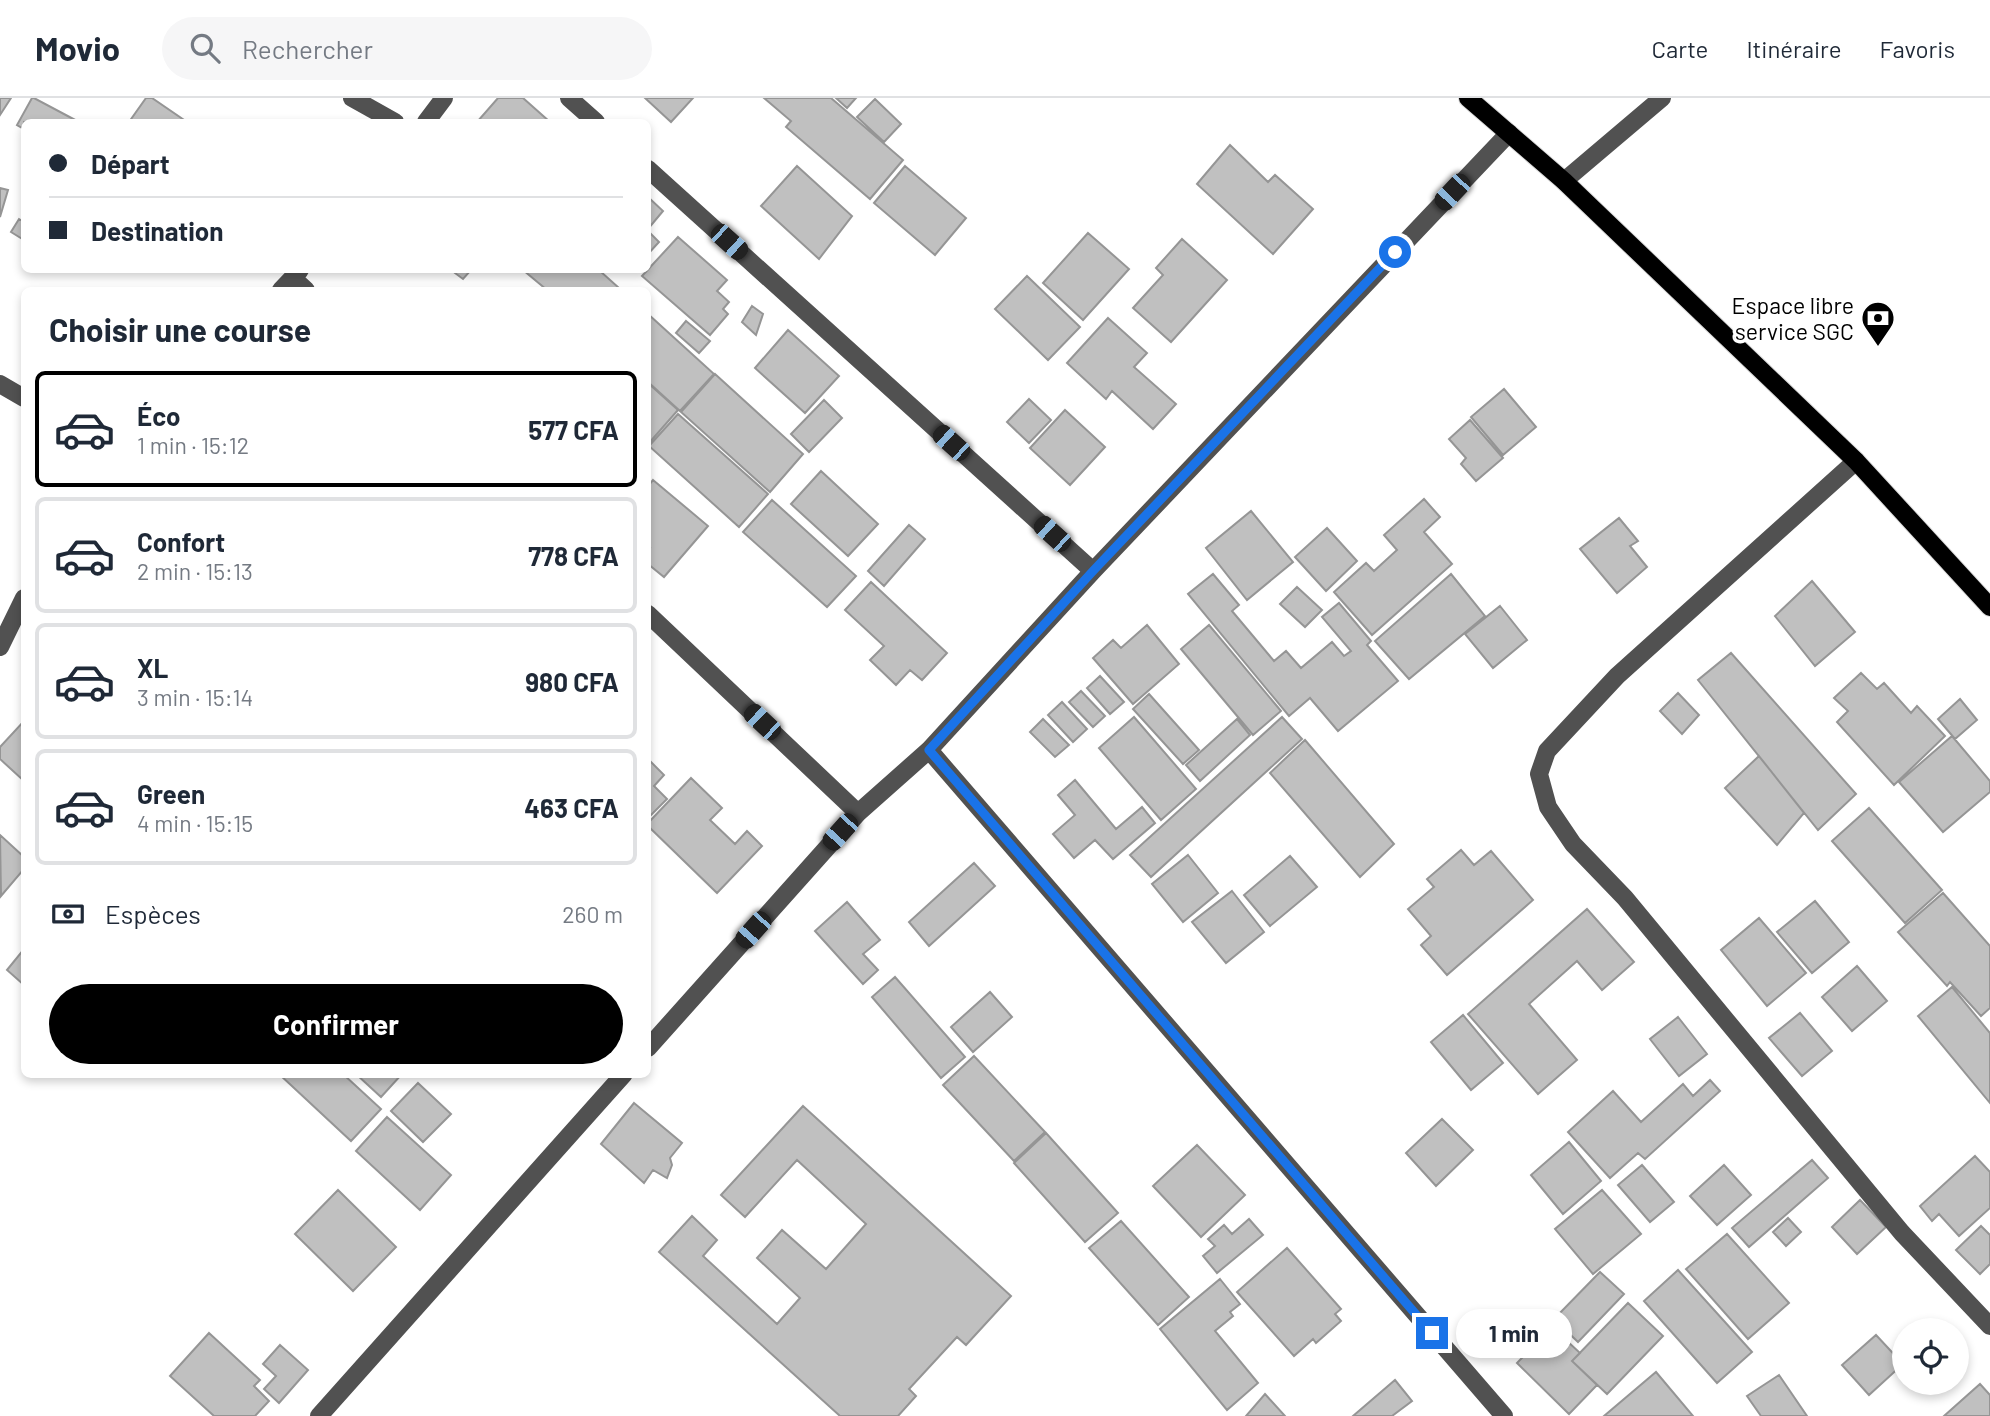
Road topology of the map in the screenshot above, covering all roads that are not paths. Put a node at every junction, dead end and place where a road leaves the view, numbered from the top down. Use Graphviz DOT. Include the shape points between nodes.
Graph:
graph roads {
  1 [pos="352,98"];
  2 [pos="444,98"];
  3 [pos="569,98"];
  4 [pos="1468,98"];
  5 [pos="1662,98"];
  6 [pos="390,119"];
  7 [pos="428,119"];
  8 [pos="593,119"];
  9 [pos="1509,133"];
  10 [pos="651,172"];
  11 [pos="1564,181"];
  12 [pos="0,384"];
  13 [pos="21,396"];
  14 [pos="1856,461"];
  15 [pos="1093,571"];
  16 [pos="21,604"];
  17 [pos="1990,607"];
  18 [pos="651,617"];
  19 [pos="0,648"];
  20 [pos="929,750"];
  21 [pos="858,813"];
  22 [pos="651,1045"];
  23 [pos="617,1078"];
  24 [pos="1990,1326"];
  25 [pos="319,1416"];
  26 [pos="1504,1416"];
  1 -- 6 [label="street"];
  2 -- 7 [label="street"];
  3 -- 8 [label="street"];
  4 -- 9 [label="main road"];
  5 -- 11 [label="street"];
  9 -- 11 [label="main road"];
  9 -- 15 [label="street"];
  10 -- 15 [label="street"];
  11 -- 14 [label="main road"];
  12 -- 13 [label="street"];
  14 -- 17 [label="main road"];
  14 -- 24 [label="street" via="1617,676 1547,751 1539,774 1548,807 1573,844 1625,898 1902,1233"];
  15 -- 20 [label="street"];
  16 -- 19 [label="street"];
  18 -- 21 [label="street"];
  20 -- 21 [label="street"];
  20 -- 26 [label="street"];
  21 -- 22 [label="street"];
  23 -- 25 [label="street"];
}
